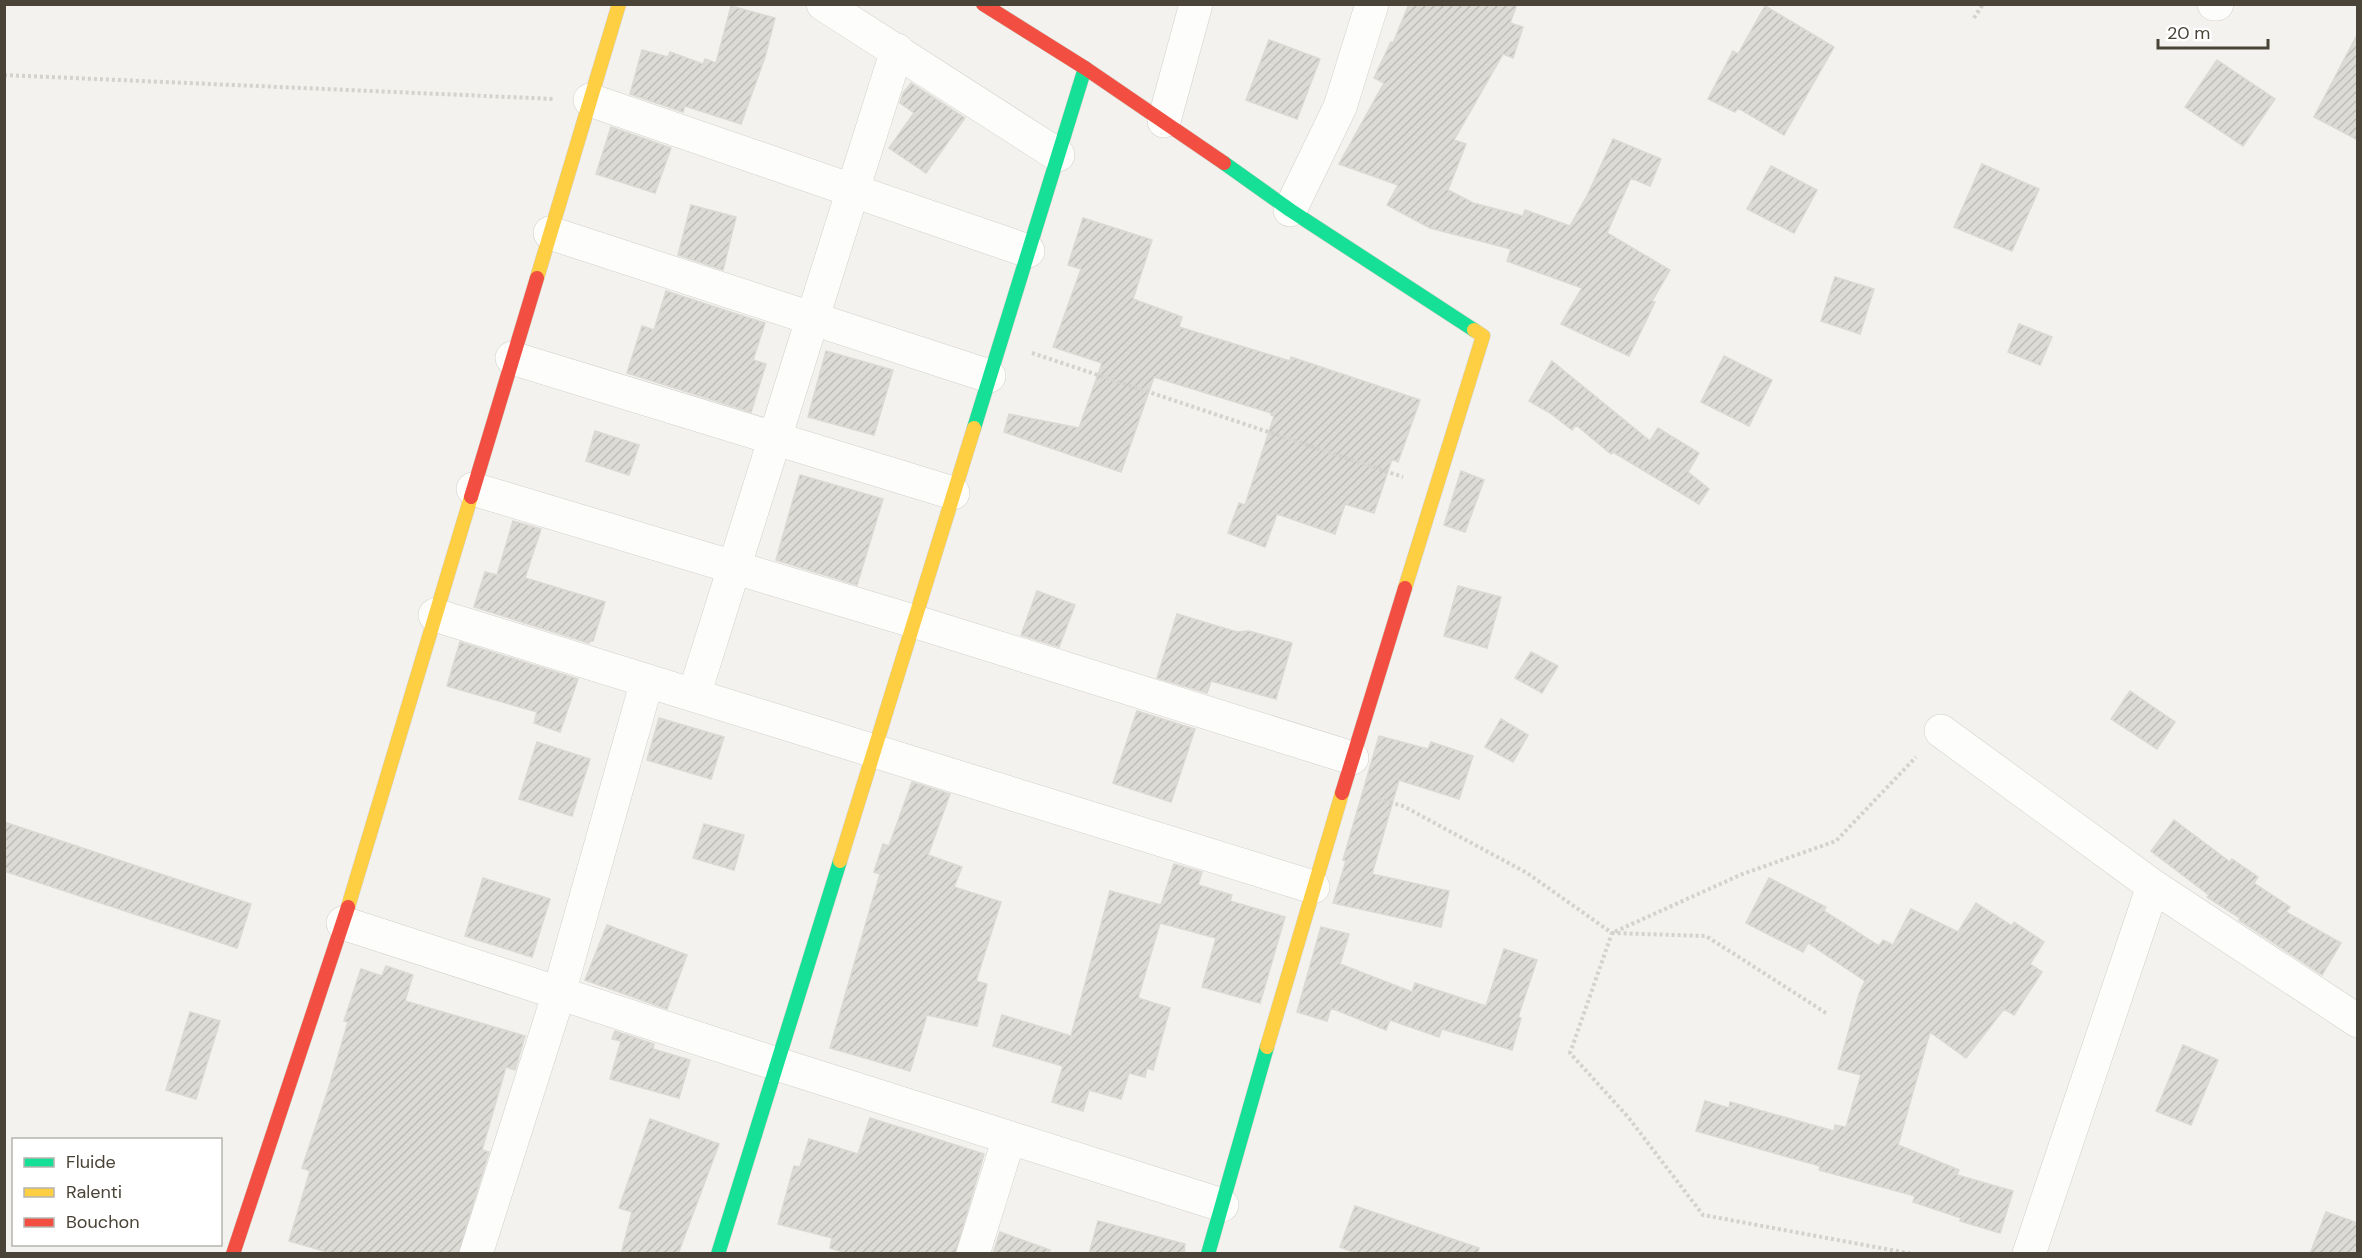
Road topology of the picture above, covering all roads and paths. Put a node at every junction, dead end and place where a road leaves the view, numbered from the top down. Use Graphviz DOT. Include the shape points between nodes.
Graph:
graph roads {
  1 [pos="619,4"];
  2 [pos="824,4"];
  3 [pos="1196,4"];
  4 [pos="1372,4"];
  5 [pos="1983,4"];
  6 [pos="992,8"];
  7 [pos="1974,18"];
  8 [pos="897,50"];
  9 [pos="1085,68"];
  10 [pos="4,75"];
  11 [pos="590,100"];
  12 [pos="1164,121"];
  13 [pos="1058,155"];
  14 [pos="852,190"];
  15 [pos="1290,210"];
  16 [pos="550,233"];
  17 [pos="1028,251"];
  18 [pos="812,317"];
  19 [pos="1000,342"];
  20 [pos="512,358"];
  21 [pos="989,376"];
  22 [pos="774,438"];
  23 [pos="1436,488"];
  24 [pos="473,489"];
  25 [pos="953,493"];
  26 [pos="734,567"];
  27 [pos="435,615"];
  28 [pos="913,621"];
  29 [pos="646,681"];
  30 [pos="694,695"];
  31 [pos="1941,731"];
  32 [pos="873,750"];
  33 [pos="1348,773"];
  34 [pos="2153,886"];
  35 [pos="1313,887"];
  36 [pos="343,923"];
  37 [pos="1612,933"];
  38 [pos="559,993"];
  39 [pos="1826,1013"];
  40 [pos="2358,1021"];
  41 [pos="777,1064"];
  42 [pos="1010,1138"];
  43 [pos="1222,1205"];
  44 [pos="233,1254"];
  45 [pos="476,1254"];
  46 [pos="718,1254"];
  47 [pos="973,1254"];
  48 [pos="1208,1254"];
  49 [pos="1913,1254"];
  50 [pos="2029,1254"];
  1 -- 11 [label="street"];
  2 -- 8 [label="street"];
  3 -- 12 [label="street"];
  4 -- 15 [label="street" via="1340,107"];
  5 -- 7 [label="path"];
  6 -- 9 [label="street"];
  8 -- 13 [label="street"];
  8 -- 14 [label="street"];
  9 -- 12 [label="street"];
  9 -- 13 [label="street"];
  10 -- 11 [label="path"];
  11 -- 14 [label="street"];
  11 -- 16 [label="street"];
  12 -- 15 [label="street"];
  13 -- 17 [label="street"];
  14 -- 17 [label="street"];
  14 -- 18 [label="street"];
  15 -- 23 [label="street" via="1483,336"];
  16 -- 18 [label="street"];
  16 -- 20 [label="street"];
  17 -- 19 [label="street"];
  18 -- 21 [label="street"];
  18 -- 22 [label="street"];
  19 -- 21 [label="street"];
  19 -- 23 [label="path"];
  20 -- 22 [label="street"];
  20 -- 24 [label="street"];
  21 -- 25 [label="street"];
  22 -- 25 [label="street"];
  22 -- 26 [label="street"];
  23 -- 33 [label="street"];
  24 -- 26 [label="street"];
  24 -- 27 [label="street"];
  25 -- 28 [label="street"];
  26 -- 28 [label="street"];
  26 -- 30 [label="street"];
  27 -- 29 [label="street"];
  27 -- 36 [label="street"];
  28 -- 32 [label="street"];
  28 -- 33 [label="street"];
  29 -- 30 [label="street"];
  29 -- 38 [label="street"];
  30 -- 32 [label="street"];
  31 -- 34 [label="street"];
  31 -- 37 [label="path" via="1836,841 1740,876"];
  32 -- 35 [label="street"];
  32 -- 41 [label="street"];
  33 -- 35 [label="street"];
  33 -- 37 [label="path" via="1527,873"];
  34 -- 40 [label="street"];
  34 -- 50 [label="street"];
  35 -- 43 [label="street"];
  36 -- 38 [label="street"];
  36 -- 44 [label="street"];
  37 -- 39 [label="path" via="1706,936"];
  37 -- 49 [label="path" via="1570,1053 1628,1117 1703,1215"];
  38 -- 41 [label="street"];
  38 -- 45 [label="street"];
  41 -- 42 [label="street"];
  41 -- 46 [label="street"];
  42 -- 43 [label="street"];
  42 -- 47 [label="street"];
  43 -- 48 [label="street"];
}
